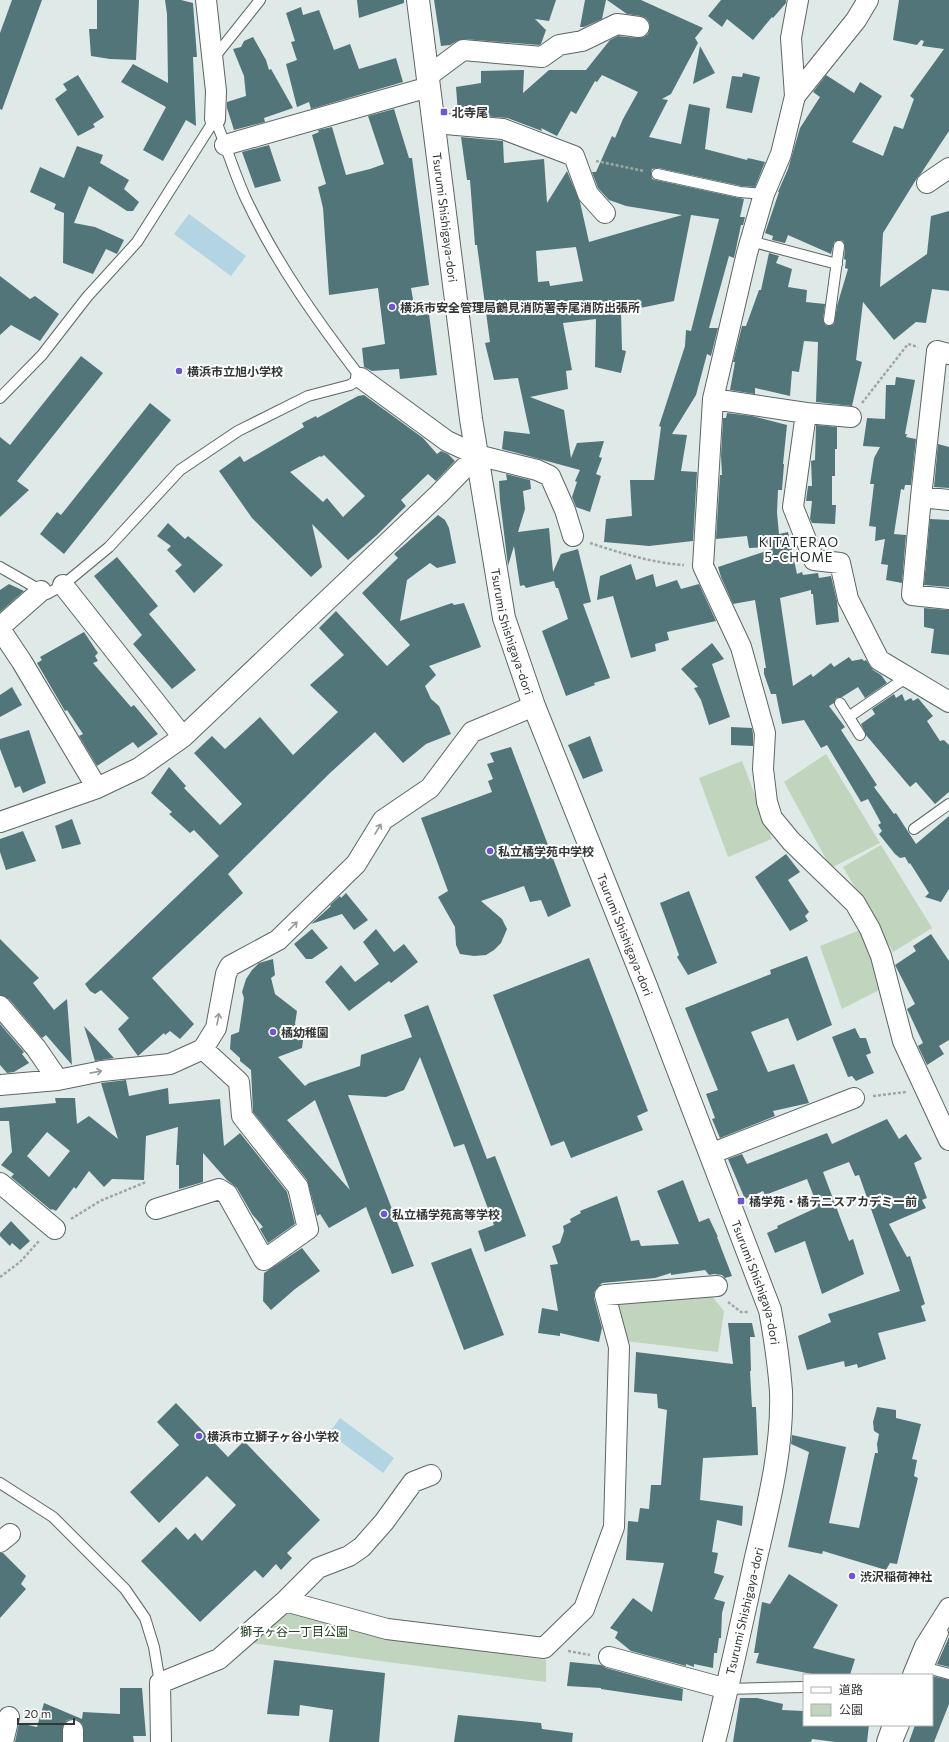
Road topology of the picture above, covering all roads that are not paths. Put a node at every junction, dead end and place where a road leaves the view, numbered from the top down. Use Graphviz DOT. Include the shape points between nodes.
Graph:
graph roads {
  1 [pos="206,0"];
  2 [pos="260,0"];
  3 [pos="418,0"];
  4 [pos="798,0"];
  5 [pos="868,0"];
  6 [pos="639,27"];
  7 [pos="213,59"];
  8 [pos="429,81"];
  9 [pos="795,96"];
  10 [pos="215,119"];
  11 [pos="434,123"];
  12 [pos="225,145"];
  13 [pos="949,168"];
  14 [pos="657,174"];
  15 [pos="927,183"];
  16 [pos="764,194"];
  17 [pos="605,213"];
  18 [pos="750,241"];
  19 [pos="839,246"];
  20 [pos="837,264"];
  21 [pos="829,320"];
  22 [pos="943,353"];
  23 [pos="361,378"];
  24 [pos="0,398"];
  25 [pos="713,399"];
  26 [pos="940,404"];
  27 [pos="806,413"];
  28 [pos="851,417"];
  29 [pos="477,455"];
  30 [pos="921,497"];
  31 [pos="949,500"];
  32 [pos="574,536"];
  33 [pos="0,567"];
  34 [pos="63,585"];
  35 [pos="41,591"];
  36 [pos="949,599"];
  37 [pos="0,628"];
  38 [pos="907,677"];
  39 [pos="949,702"];
  40 [pos="840,703"];
  41 [pos="534,706"];
  42 [pos="850,716"];
  43 [pos="860,735"];
  44 [pos="183,737"];
  45 [pos="97,788"];
  46 [pos="949,804"];
  47 [pos="1,817"];
  48 [pos="914,829"];
  49 [pos="0,1006"];
  50 [pos="203,1049"];
  51 [pos="58,1080"];
  52 [pos="0,1085"];
  53 [pos="854,1098"];
  54 [pos="949,1140"];
  55 [pos="710,1154"];
  56 [pos="0,1183"];
  57 [pos="156,1209"];
  58 [pos="55,1229"];
  59 [pos="717,1286"];
  60 [pos="431,1475"];
  61 [pos="0,1483"];
  62 [pos="285,1601"];
  63 [pos="949,1608"];
  64 [pos="949,1619"];
  65 [pos="925,1646"];
  66 [pos="609,1657"];
  67 [pos="922,1673"];
  68 [pos="904,1674"];
  69 [pos="949,1674"];
  70 [pos="160,1683"];
  71 [pos="803,1687"];
  72 [pos="727,1689"];
  73 [pos="9,1717"];
  74 [pos="893,1726"];
  75 [pos="904,1726"];
  76 [pos="3,1742"];
  77 [pos="161,1742"];
  78 [pos="714,1742"];
  79 [pos="887,1742"];
  80 [pos="897,1742"];
  1 -- 7 [label="street"];
  2 -- 7 [label="lane"];
  3 -- 8 [label="street, Tsurumi Shishigaya-dori"];
  4 -- 9 [label="street" via="790,38"];
  5 -- 9 [label="street" via="856,20"];
  6 -- 8 [label="street" via="617,24 582,41 559,45 542,57 463,50"];
  7 -- 10 [label="street"];
  8 -- 11 [label="street, Tsurumi Shishigaya-dori"];
  8 -- 12 [label="street"];
  9 -- 16 [label="street" via="781,154"];
  10 -- 12 [label="lane"];
  10 -- 24 [label="lane" via="137,242 87,297 42,355"];
  11 -- 17 [label="street" via="503,129 574,156 588,194"];
  11 -- 29 [label="street, Tsurumi Shishigaya-dori"];
  12 -- 23 [label="lane" via="245,197 260,227 327,333"];
  13 -- 15 [label="street"];
  14 -- 16 [label="lane" via="740,192"];
  16 -- 18 [label="street"];
  18 -- 20 [label="lane"];
  18 -- 25 [label="street"];
  19 -- 20 [label="lane"];
  20 -- 21 [label="lane"];
  22 -- 26 [label="street"];
  23 -- 29 [label="street" via="447,441"];
  23 -- 34 [label="lane" via="350,385 308,396 238,431 180,470 109,547"];
  25 -- 27 [label="street"];
  25 -- 54 [label="street" via="703,566 741,647 765,733 763,769 767,802 772,818 855,903 881,956 903,1041"];
  26 -- 30 [label="street"];
  27 -- 28 [label="street"];
  27 -- 38 [label="street" via="793,507 814,560 840,563 848,599 879,660"];
  29 -- 32 [label="street" via="537,470 550,476"];
  29 -- 41 [label="street, Tsurumi Shishigaya-dori" via="504,618"];
  29 -- 44 [label="street"];
  30 -- 31 [label="street"];
  30 -- 36 [label="street" via="912,595"];
  33 -- 35 [label="lane"];
  34 -- 35 [label="lane" via="47,594"];
  34 -- 44 [label="street"];
  35 -- 37 [label="street"];
  37 -- 45 [label="street"];
  38 -- 39 [label="street"];
  38 -- 42 [label="lane"];
  40 -- 42 [label="lane"];
  50 -- 41 [label="street, one-way" via="216,1028 226,974 230,966 278,940 356,864 383,820 430,788 472,732"];
  41 -- 55 [label="street, Tsurumi Shishigaya-dori"];
  42 -- 43 [label="lane"];
  44 -- 45 [label="street" via="140,768"];
  45 -- 47 [label="street"];
  46 -- 48 [label="lane"];
  49 -- 51 [label="street" via="36,1048"];
  51 -- 50 [label="street, one-way" via="102,1071 170,1064"];
  50 -- 57 [label="street" via="239,1082 242,1116 298,1187 308,1229 264,1260 227,1194 219,1190"];
  51 -- 52 [label="street"];
  53 -- 55 [label="street"];
  55 -- 72 [label="street, Tsurumi Shishigaya-dori" via="770,1310 777,1347 780,1391 780,1425 775,1472"];
  56 -- 58 [label="street"];
  59 -- 62 [label="street" via="605,1295 619,1347 614,1527 584,1609 544,1648 387,1629"];
  60 -- 62 [label="street" via="413,1482 362,1547 348,1556 318,1568"];
  61 -- 70 [label="lane" via="53,1517 125,1589 144,1618 154,1647"];
  62 -- 70 [label="street" via="218,1659"];
  63 -- 65 [label="street"];
  64 -- 67 [label="lane"];
  65 -- 67 [label="street"];
  65 -- 68 [label="lane"];
  66 -- 72 [label="street"];
  67 -- 69 [label="lane"];
  70 -- 77 [label="street"];
  71 -- 72 [label="lane"];
  72 -- 78 [label="street, Tsurumi Shishigaya-dori"];
  73 -- 76 [label="street"];
  74 -- 79 [label="street"];
  75 -- 80 [label="lane"];
}
